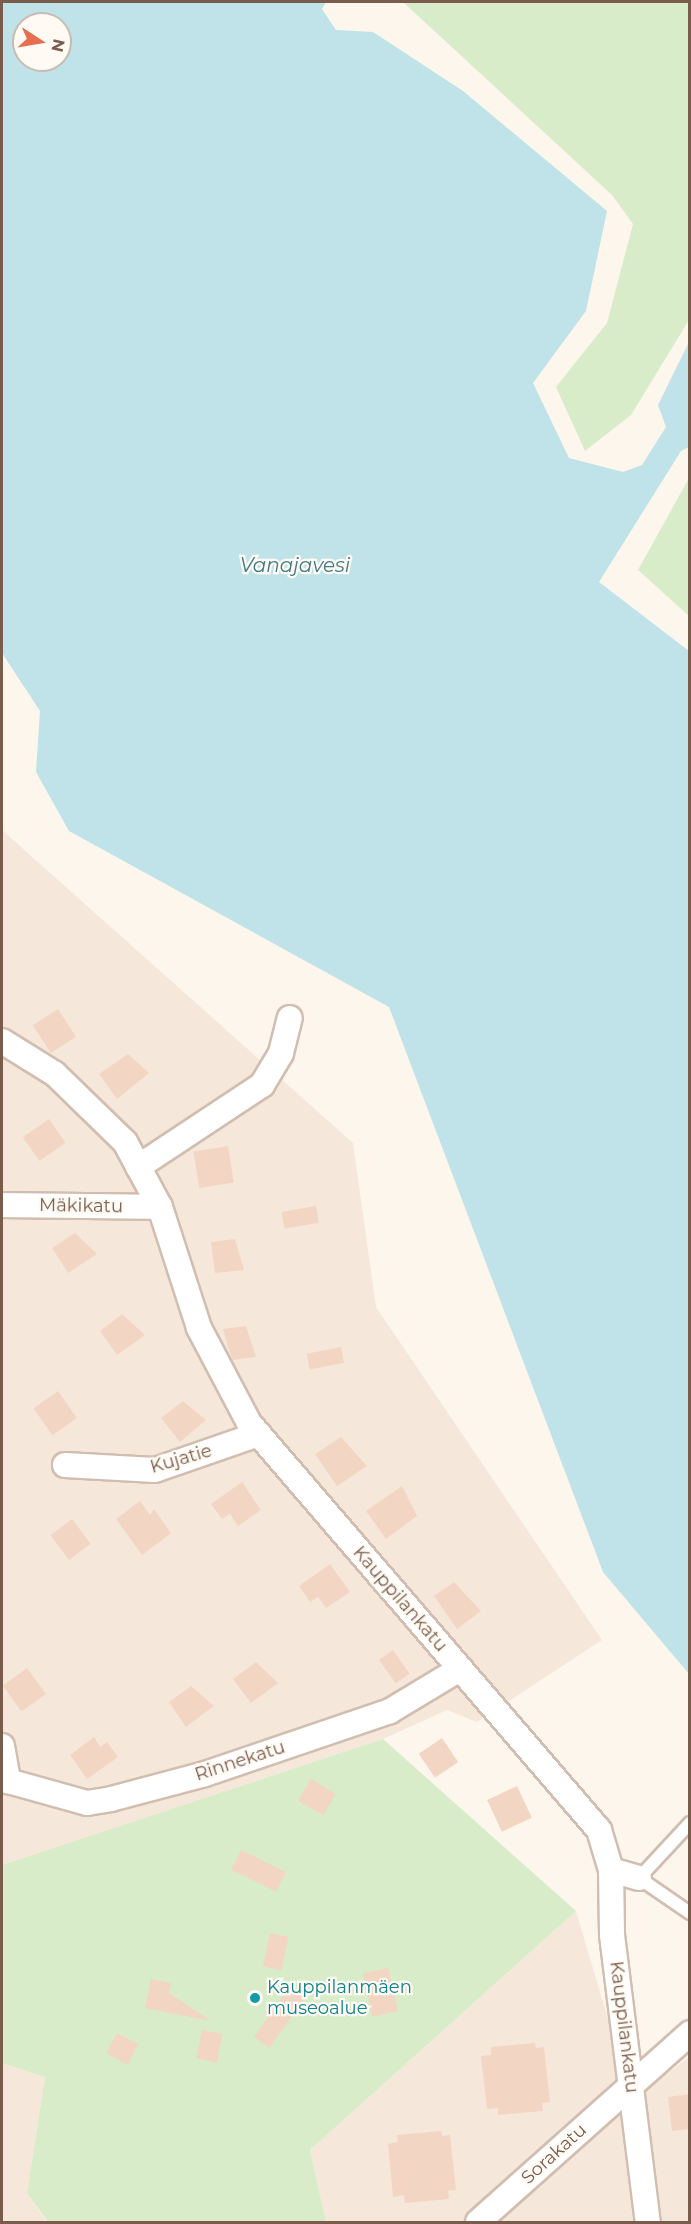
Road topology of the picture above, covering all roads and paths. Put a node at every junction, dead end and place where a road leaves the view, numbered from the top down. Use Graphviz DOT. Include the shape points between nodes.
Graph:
graph roads {
  1 [pos="290,1018"];
  2 [pos="2,1041"];
  3 [pos="138,1167"];
  4 [pos="2,1205"];
  5 [pos="160,1207"];
  6 [pos="259,1434"];
  7 [pos="64,1465"];
  8 [pos="460,1669"];
  9 [pos="2,1746"];
  10 [pos="5,1789"];
  11 [pos="690,1823"];
  12 [pos="611,1870"];
  13 [pos="639,1878"];
  14 [pos="690,1913"];
  15 [pos="690,2033"];
  16 [pos="632,2086"];
  17 [pos="478,2223"];
  18 [pos="648,2223"];
  1 -- 3 [label="street" via="281,1053 262,1085"];
  2 -- 3 [label="street, Kauppilankatu" via="55,1074 125,1142"];
  3 -- 5 [label="street, Kauppilankatu"];
  4 -- 5 [label="street, Mäkikatu"];
  5 -- 6 [label="street, Kauppilankatu" via="199,1328"];
  6 -- 7 [label="street, Kujatie" via="155,1470"];
  6 -- 8 [label="street, Kauppilankatu"];
  8 -- 10 [label="street, Rinnekatu" via="390,1711 205,1774 111,1799 87,1803"];
  8 -- 12 [label="street, Kauppilankatu" via="599,1830"];
  9 -- 10 [label="street"];
  11 -- 13 [label="lane"];
  12 -- 13 [label="street"];
  12 -- 16 [label="street, Kauppilankatu" via="611,1926"];
  13 -- 14 [label="lane"];
  15 -- 16 [label="street, Sorakatu"];
  16 -- 17 [label="street, Sorakatu"];
  16 -- 18 [label="street, Kauppilankatu"];
}
